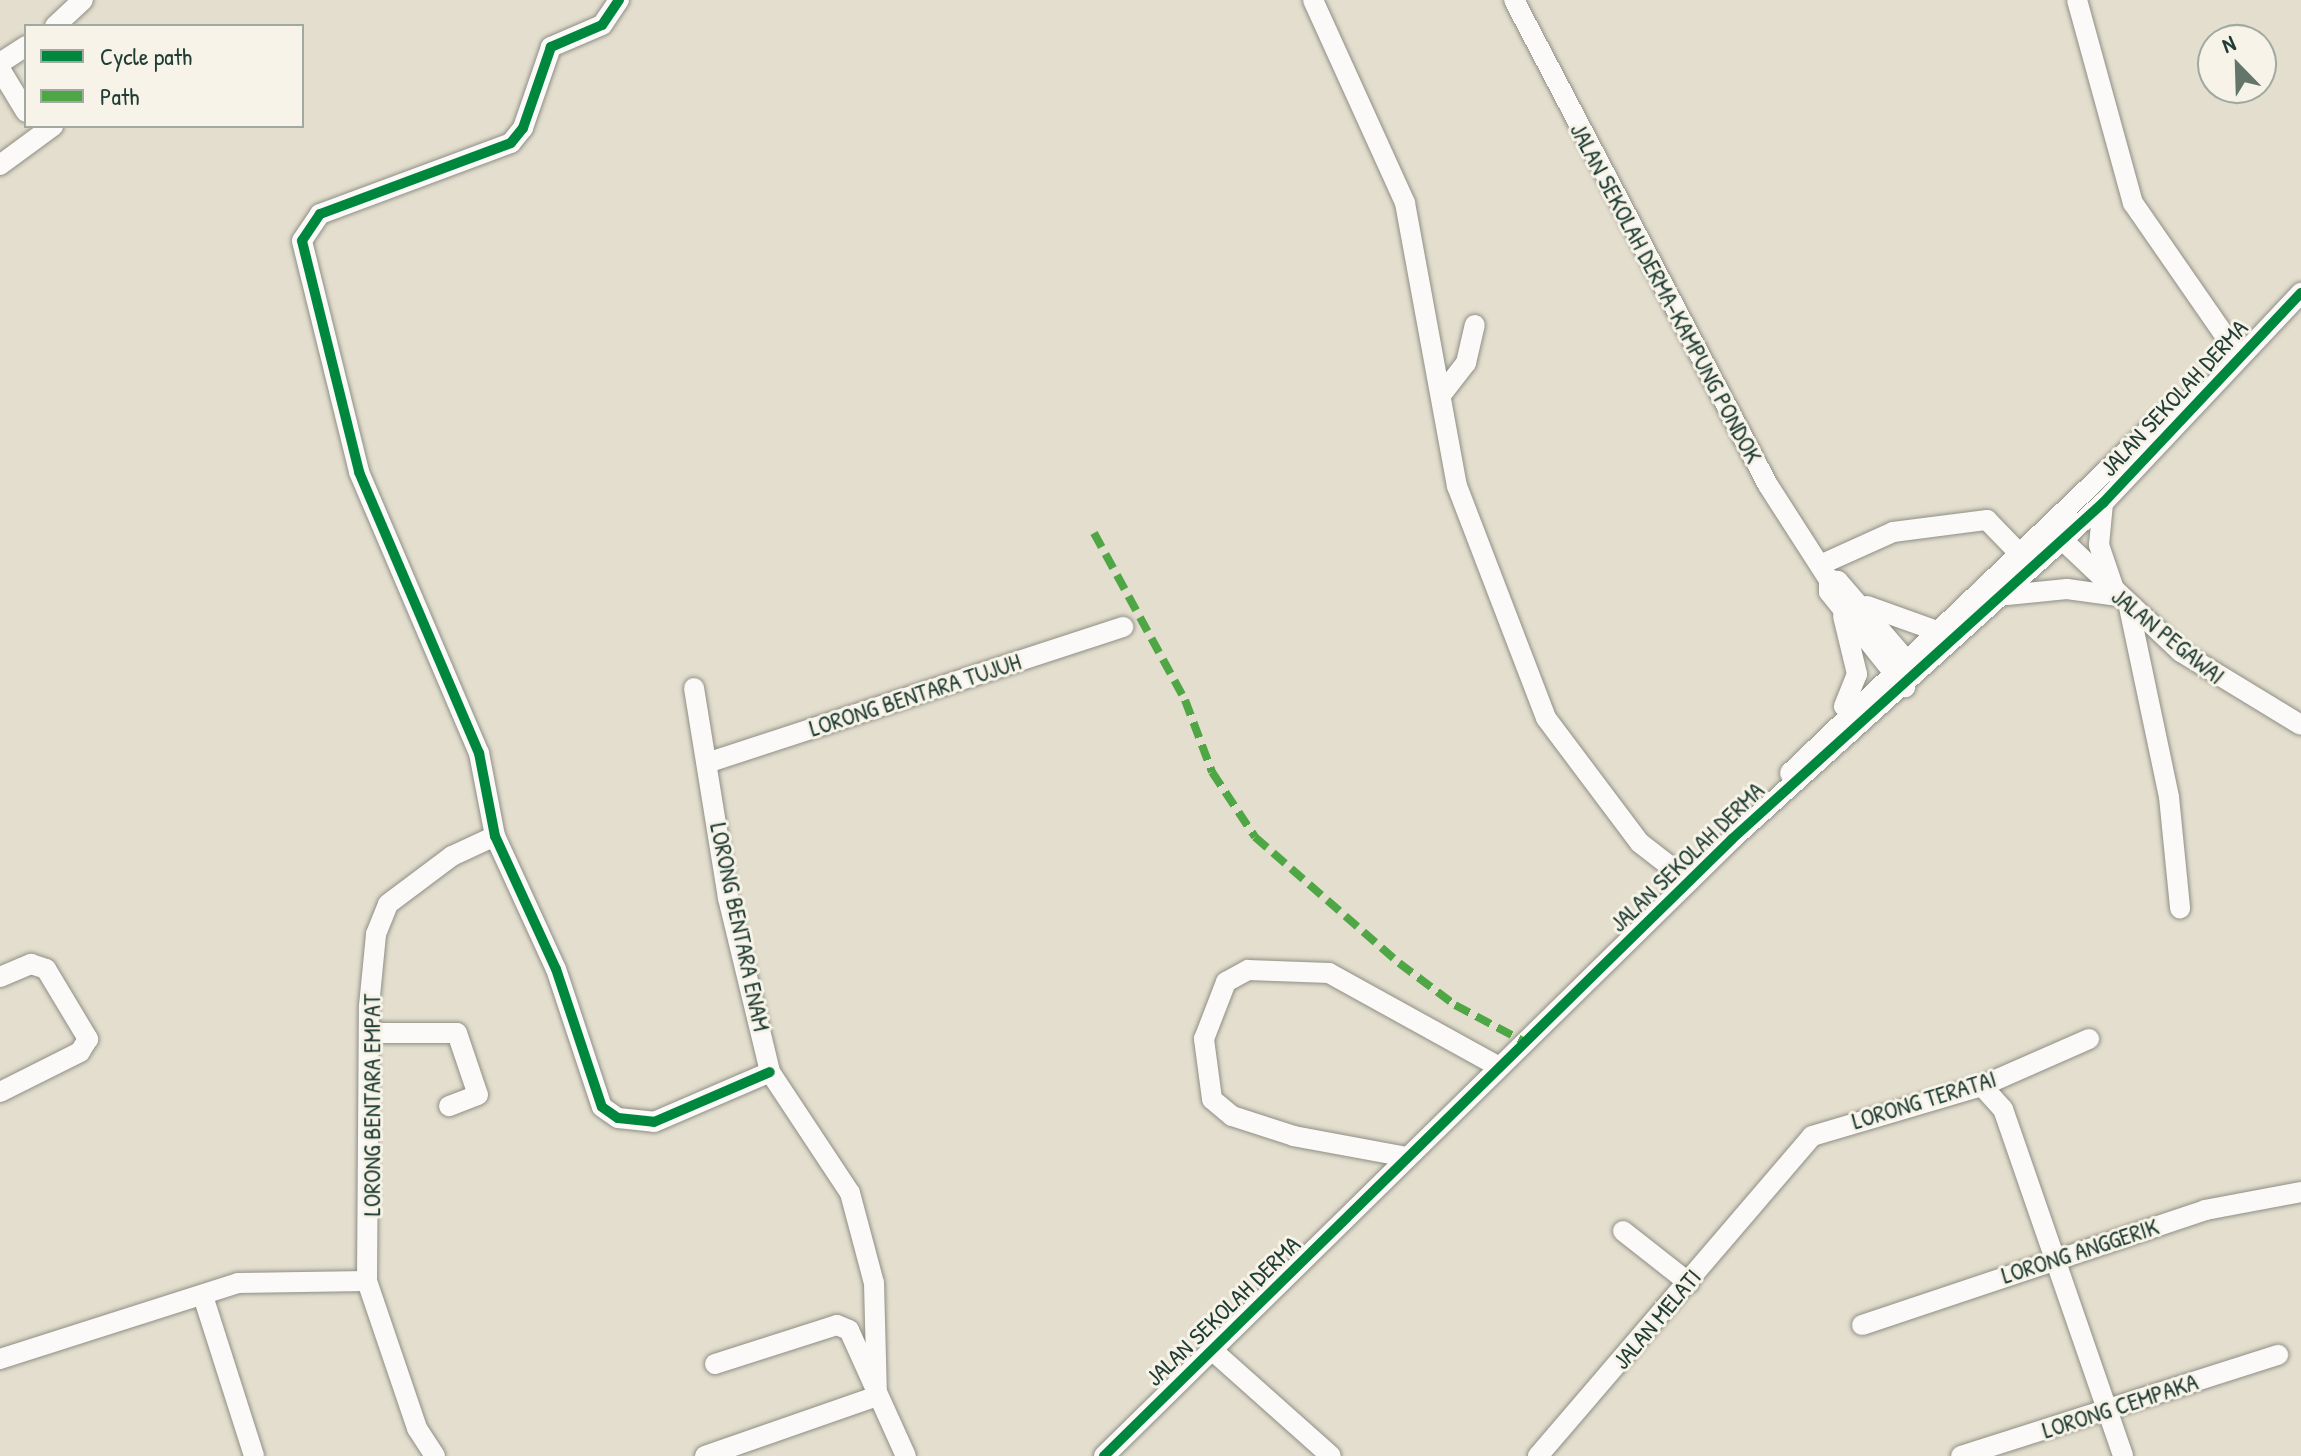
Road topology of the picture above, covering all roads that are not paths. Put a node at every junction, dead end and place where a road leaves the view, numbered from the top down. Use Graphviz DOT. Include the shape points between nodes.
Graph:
graph roads {
  1 [pos="83,0"];
  2 [pos="619,0"];
  3 [pos="1313,0"];
  4 [pos="1514,0"];
  5 [pos="2077,0"];
  6 [pos="57,24"];
  7 [pos="24,47"];
  8 [pos="0,63"];
  9 [pos="0,69"];
  10 [pos="24,109"];
  11 [pos="43,129"];
  12 [pos="0,165"];
  13 [pos="2301,293"];
  14 [pos="1475,325"];
  15 [pos="2239,356"];
  16 [pos="2202,394"];
  17 [pos="1441,395"];
  18 [pos="2103,503"];
  19 [pos="2056,534"];
  20 [pos="2020,554"];
  21 [pos="1824,573"];
  22 [pos="2007,595"];
  23 [pos="2123,602"];
  24 [pos="1849,604"];
  25 [pos="1123,627"];
  26 [pos="1934,630"];
  27 [pos="1905,672"];
  28 [pos="694,688"];
  29 [pos="1836,721"];
  30 [pos="2301,725"];
  31 [pos="707,763"];
  32 [pos="495,836"];
  33 [pos="1732,839"];
  34 [pos="1689,881"];
  35 [pos="2180,908"];
  36 [pos="0,977"];
  37 [pos="369,1033"];
  38 [pos="2089,1039"];
  39 [pos="1499,1067"];
  40 [pos="770,1072"];
  41 [pos="1982,1086"];
  42 [pos="0,1092"];
  43 [pos="449,1106"];
  44 [pos="1407,1157"];
  45 [pos="1771,1178"];
  46 [pos="2301,1192"];
  47 [pos="1623,1231"];
  48 [pos="2058,1256"];
  49 [pos="367,1281"];
  50 [pos="1689,1283"];
  51 [pos="203,1296"];
  52 [pos="1862,1325"];
  53 [pos="1212,1350"];
  54 [pos="2278,1355"];
  55 [pos="0,1359"];
  56 [pos="715,1364"];
  57 [pos="877,1396"];
  58 [pos="2110,1411"];
  59 [pos="254,1456"];
  60 [pos="435,1456"];
  61 [pos="705,1456"];
  62 [pos="906,1456"];
  63 [pos="1104,1456"];
  64 [pos="1331,1456"];
  65 [pos="1538,1456"];
  66 [pos="1961,1456"];
  67 [pos="2123,1456"];
  1 -- 6 [label="street"];
  2 -- 32 [label="street" via="602,25 551,47 523,128 511,143 320,214 302,233 350,443 479,753"];
  3 -- 17 [label="street" via="1405,203"];
  4 -- 21 [label="street, JALAN SEKOLAH DERMA-KAMPUNG PONDOK" via="1768,485"];
  5 -- 15 [label="street" via="2133,203"];
  7 -- 8 [label="street"];
  9 -- 10 [label="street"];
  11 -- 12 [label="street"];
  13 -- 15 [label="street, JALAN SEKOLAH DERMA"];
  14 -- 17 [label="street" via="1466,363"];
  15 -- 16 [label="street, JALAN SEKOLAH DERMA"];
  16 -- 18 [label="street, JALAN SEKOLAH DERMA" via="2186,421"];
  16 -- 19 [label="street, JALAN SEKOLAH DERMA" via="2173,407"];
  17 -- 34 [label="street" via="1457,486 1546,718 1640,843"];
  18 -- 19 [label="street, JALAN SEKOLAH DERMA"];
  18 -- 23 [label="street" via="2099,545"];
  19 -- 20 [label="street, JALAN SEKOLAH DERMA"];
  19 -- 22 [label="street, JALAN SEKOLAH DERMA"];
  19 -- 23 [label="street, JALAN PEGAWAI"];
  20 -- 21 [label="street" via="1987,520 1910,527"];
  20 -- 26 [label="street, JALAN SEKOLAH DERMA"];
  21 -- 24 [label="street, JALAN SEKOLAH DERMA-KAMPUNG PONDOK"];
  22 -- 23 [label="street" via="2067,589"];
  22 -- 27 [label="street, JALAN SEKOLAH DERMA"];
  23 -- 30 [label="street, JALAN PEGAWAI" via="2226,684"];
  23 -- 35 [label="street" via="2169,797"];
  24 -- 26 [label="street"];
  24 -- 27 [label="street, JALAN SEKOLAH DERMA-KAMPUNG PONDOK"];
  24 -- 29 [label="street" via="1857,674"];
  25 -- 31 [label="street, LORONG BENTARA TUJUH"];
  26 -- 27 [label="street, JALAN SEKOLAH DERMA"];
  27 -- 29 [label="street, JALAN SEKOLAH DERMA"];
  27 -- 33 [label="street, JALAN SEKOLAH DERMA"];
  28 -- 31 [label="street, LORONG BENTARA ENAM"];
  29 -- 33 [label="street, JALAN SEKOLAH DERMA"];
  31 -- 40 [label="street, LORONG BENTARA ENAM" via="728,898"];
  32 -- 37 [label="street, LORONG BENTARA EMPAT" via="428,872 383,911"];
  32 -- 40 [label="street" via="556,969 602,1107 618,1118 654,1122"];
  33 -- 34 [label="street, JALAN SEKOLAH DERMA"];
  34 -- 39 [label="street, JALAN SEKOLAH DERMA"];
  36 -- 42 [label="street" via="31,964 46,969 88,1039 80,1052"];
  37 -- 43 [label="street" via="457,1033 478,1095"];
  37 -- 49 [label="street, LORONG BENTARA EMPAT"];
  38 -- 41 [label="street, LORONG TERATAI"];
  39 -- 44 [label="street, JALAN SEKOLAH DERMA"];
  39 -- 44 [label="street" via="1329,973 1248,970 1226,982 1204,1039 1212,1099 1232,1116 1294,1136"];
  40 -- 57 [label="street, LORONG BENTARA ENAM" via="850,1193 874,1283"];
  41 -- 45 [label="street, LORONG TERATAI" via="1812,1136"];
  41 -- 48 [label="street" via="2003,1109"];
  44 -- 53 [label="street, JALAN SEKOLAH DERMA"];
  45 -- 50 [label="street, JALAN MELATI"];
  46 -- 48 [label="street, LORONG ANGGERIK" via="2205,1210"];
  47 -- 50 [label="street"];
  48 -- 52 [label="street, LORONG ANGGERIK"];
  48 -- 58 [label="street"];
  49 -- 51 [label="street" via="267,1280"];
  49 -- 60 [label="street, LORONG BENTARA EMPAT" via="417,1428"];
  50 -- 65 [label="street, JALAN MELATI"];
  51 -- 55 [label="street"];
  51 -- 59 [label="street"];
  53 -- 63 [label="street, JALAN SEKOLAH DERMA"];
  53 -- 64 [label="street"];
  54 -- 58 [label="street, LORONG CEMPAKA"];
  56 -- 57 [label="street" via="837,1325 851,1334"];
  57 -- 61 [label="street"];
  57 -- 62 [label="street"];
  58 -- 66 [label="street, LORONG CEMPAKA"];
  58 -- 67 [label="street"];
}
